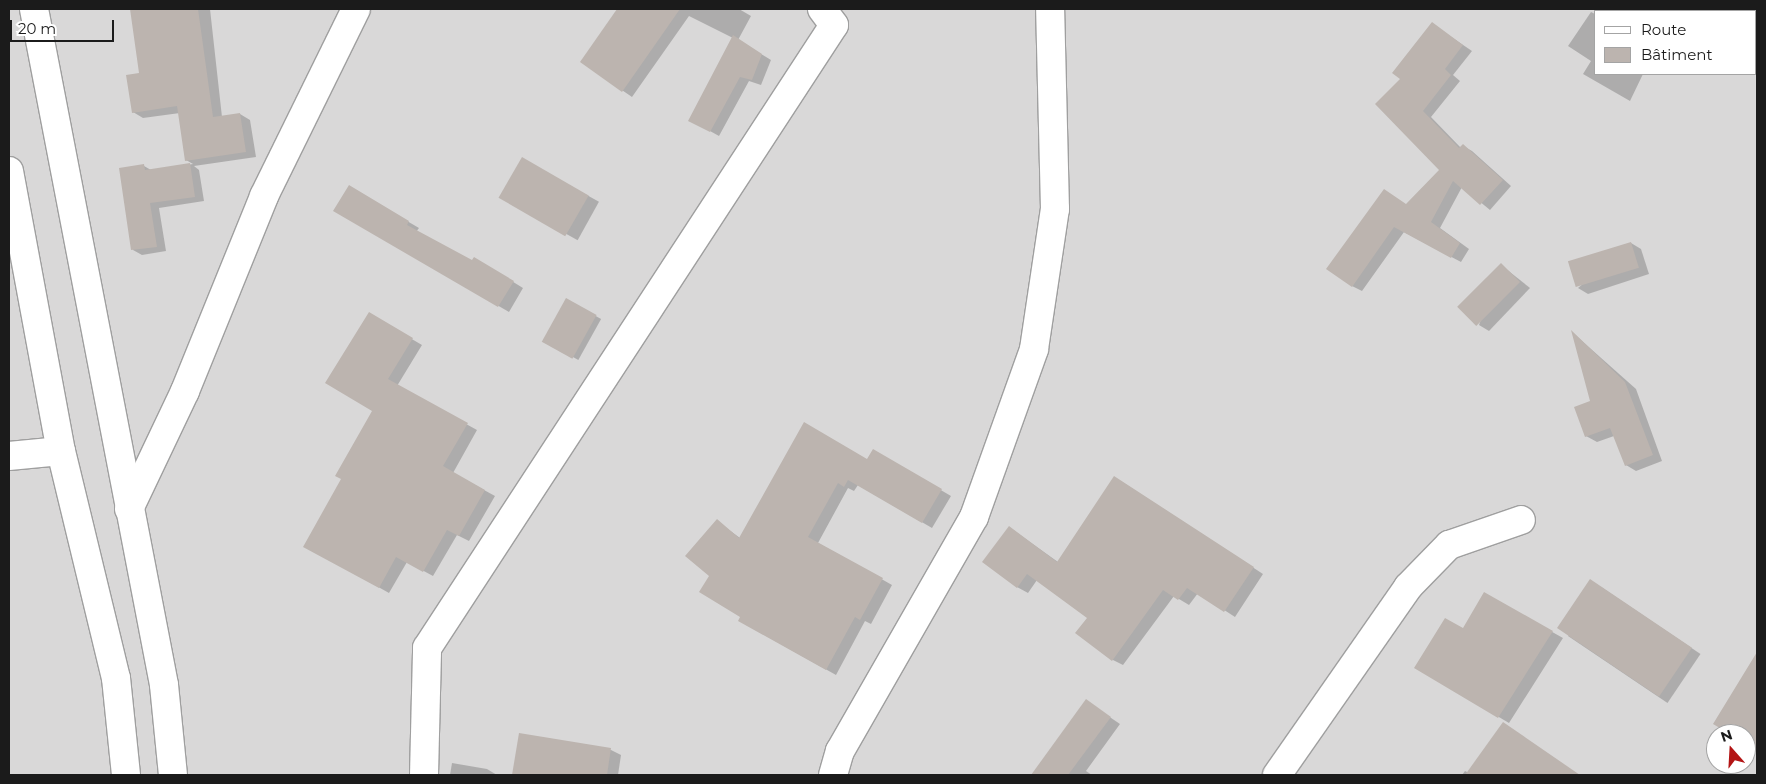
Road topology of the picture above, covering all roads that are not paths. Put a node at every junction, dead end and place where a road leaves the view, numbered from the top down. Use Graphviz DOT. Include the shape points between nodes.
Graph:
graph roads {
  1 [pos="34,9"];
  2 [pos="356,9"];
  3 [pos="822,9"];
  4 [pos="1050,9"];
  5 [pos="9,171"];
  6 [pos="61,451"];
  7 [pos="9,456"];
  8 [pos="129,509"];
  9 [pos="1521,520"];
  10 [pos="126,775"];
  11 [pos="173,775"];
  12 [pos="424,775"];
  13 [pos="833,775"];
  14 [pos="1277,775"];
  1 -- 8 [label="street"];
  2 -- 8 [label="street" via="264,196 185,391"];
  3 -- 12 [label="street" via="834,25 427,648"];
  4 -- 13 [label="street" via="1055,209 1034,350 974,517 840,751"];
  5 -- 6 [label="street"];
  6 -- 7 [label="street"];
  6 -- 10 [label="street" via="116,678"];
  8 -- 11 [label="street" via="164,685"];
  9 -- 14 [label="street" via="1449,545 1408,587"];
}
